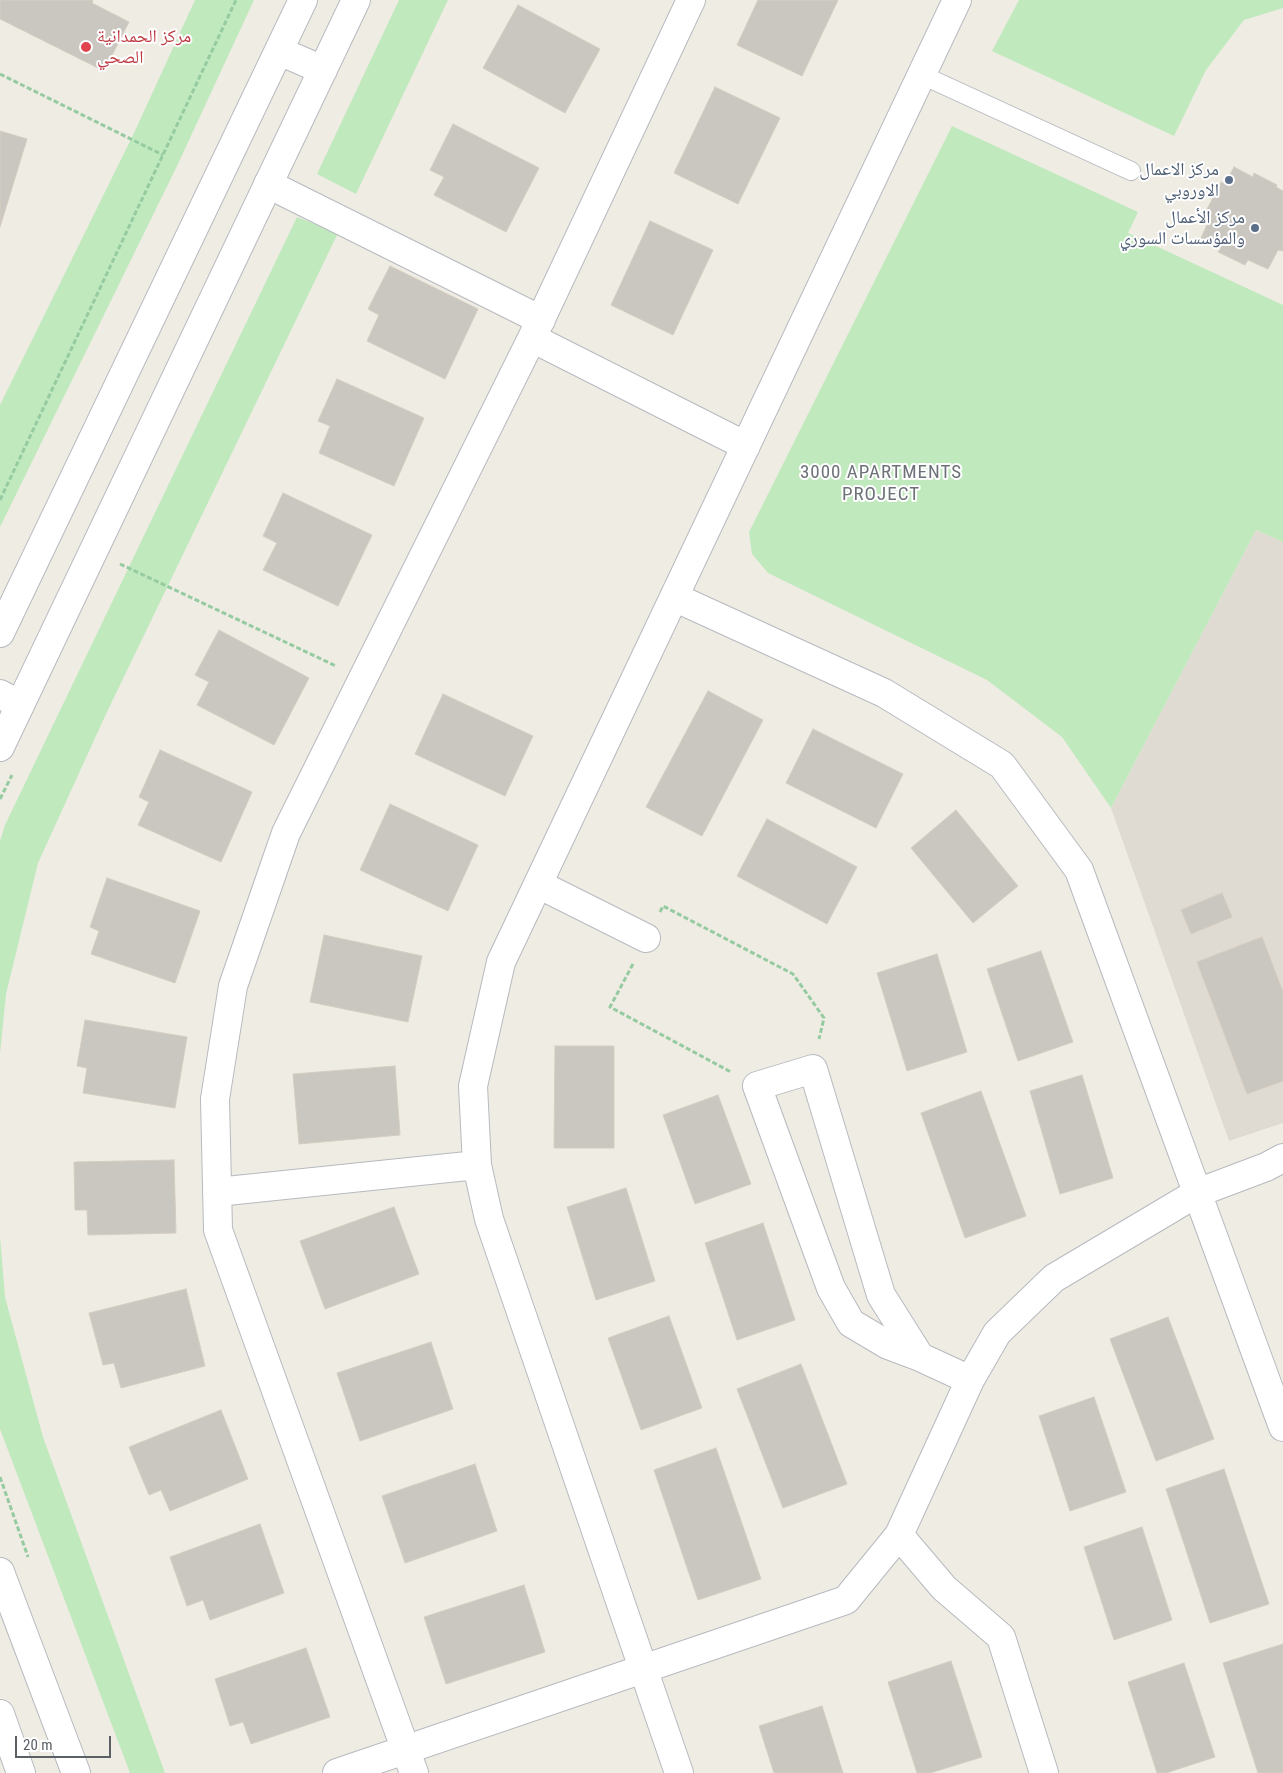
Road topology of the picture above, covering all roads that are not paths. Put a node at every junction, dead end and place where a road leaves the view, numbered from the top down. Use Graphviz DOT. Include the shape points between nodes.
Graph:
graph roads {
  1 [pos="303,0"];
  2 [pos="356,0"];
  3 [pos="691,0"];
  4 [pos="957,0"];
  5 [pos="279,51"];
  6 [pos="323,70"];
  7 [pos="922,75"];
  8 [pos="1131,171"];
  9 [pos="268,184"];
  10 [pos="536,329"];
  11 [pos="746,446"];
  12 [pos="674,597"];
  13 [pos="0,633"];
  14 [pos="10,699"];
  15 [pos="0,746"];
  16 [pos="538,884"];
  17 [pos="646,938"];
  18 [pos="1283,1158"];
  19 [pos="477,1165"];
  20 [pos="217,1192"];
  21 [pos="1197,1193"];
  22 [pos="920,1357"];
  23 [pos="970,1380"];
  24 [pos="1283,1427"];
  25 [pos="899,1535"];
  26 [pos="0,1572"];
  27 [pos="643,1668"];
  28 [pos="0,1714"];
  29 [pos="410,1761"];
  30 [pos="21,1773"];
  31 [pos="76,1773"];
  32 [pos="337,1773"];
  33 [pos="679,1773"];
  34 [pos="1044,1773"];
  1 -- 5 [label="street"];
  2 -- 6 [label="street"];
  3 -- 10 [label="street"];
  4 -- 7 [label="street"];
  5 -- 6 [label="street"];
  5 -- 13 [label="street"];
  6 -- 9 [label="street"];
  7 -- 8 [label="lane"];
  7 -- 11 [label="street"];
  9 -- 10 [label="street"];
  9 -- 14 [label="street"];
  10 -- 11 [label="street"];
  10 -- 20 [label="street" via="286,833 233,986 215,1099"];
  11 -- 12 [label="street"];
  12 -- 16 [label="street"];
  12 -- 21 [label="street" via="884,693 1002,765 1079,870"];
  14 -- 15 [label="street"];
  16 -- 17 [label="street"];
  16 -- 19 [label="street" via="501,962 473,1086"];
  18 -- 21 [label="street" via="1266,1168"];
  19 -- 20 [label="street"];
  19 -- 27 [label="street" via="489,1219"];
  20 -- 29 [label="street" via="218,1230"];
  21 -- 23 [label="street" via="1054,1278 997,1332"];
  21 -- 24 [label="street"];
  22 -- 22 [label="street" via="881,1295 813,1069 756,1086 831,1288 850,1323 888,1345"];
  22 -- 23 [label="street"];
  23 -- 25 [label="street"];
  25 -- 27 [label="street" via="846,1600"];
  25 -- 34 [label="street" via="944,1588 1001,1637"];
  26 -- 31 [label="street"];
  27 -- 29 [label="street"];
  27 -- 33 [label="street"];
  28 -- 30 [label="street"];
  29 -- 32 [label="street"];
}
